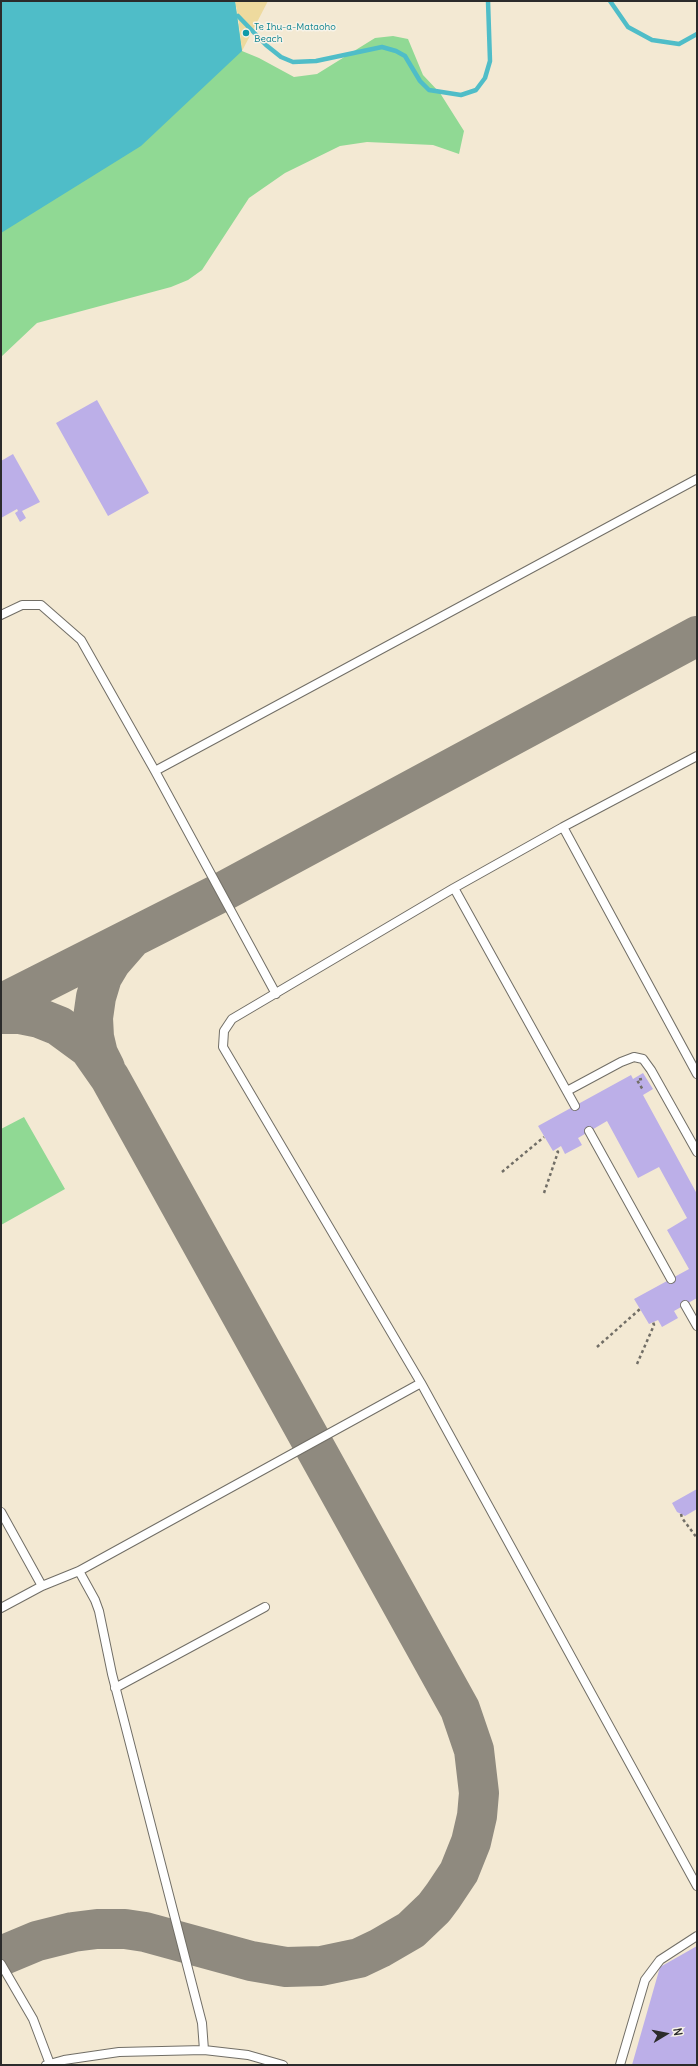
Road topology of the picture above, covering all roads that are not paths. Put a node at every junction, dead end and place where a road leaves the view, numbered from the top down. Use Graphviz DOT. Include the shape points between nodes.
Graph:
graph roads {
  1 [pos="697,479"];
  2 [pos="1,615"];
  3 [pos="697,756"];
  4 [pos="155,771"];
  5 [pos="563,827"];
  6 [pos="454,888"];
  7 [pos="276,994"];
  8 [pos="697,1074"];
  9 [pos="567,1091"];
  10 [pos="575,1106"];
  11 [pos="589,1131"];
  12 [pos="697,1152"];
  13 [pos="671,1279"];
  14 [pos="685,1305"];
  15 [pos="697,1326"];
  16 [pos="422,1383"];
  17 [pos="1,1512"];
  18 [pos="80,1571"];
  19 [pos="42,1586"];
  20 [pos="265,1607"];
  21 [pos="1,1608"];
  22 [pos="115,1688"];
  23 [pos="697,1886"];
  24 [pos="697,1936"];
  25 [pos="1,1964"];
  26 [pos="204,2050"];
  27 [pos="48,2064"];
  28 [pos="284,2065"];
  29 [pos="620,2065"];
  1 -- 4 [label="lane"];
  2 -- 4 [label="lane" via="22,605 41,605 81,640"];
  3 -- 5 [label="lane"];
  4 -- 7 [label="lane"];
  5 -- 6 [label="lane"];
  5 -- 8 [label="lane"];
  6 -- 7 [label="lane"];
  6 -- 9 [label="lane"];
  7 -- 16 [label="lane" via="232,1019 224,1031 223,1047"];
  9 -- 10 [label="lane"];
  9 -- 12 [label="lane" via="621,1062 634,1057 643,1059"];
  11 -- 13 [label="lane"];
  14 -- 15 [label="lane"];
  16 -- 18 [label="lane"];
  16 -- 23 [label="lane"];
  17 -- 19 [label="lane"];
  18 -- 19 [label="lane"];
  18 -- 22 [label="lane" via="99,1611"];
  19 -- 21 [label="lane"];
  20 -- 22 [label="lane"];
  22 -- 26 [label="lane" via="184,1949 202,2023"];
  24 -- 29 [label="lane" via="660,1960 645,1980"];
  25 -- 27 [label="lane" via="33,2019"];
  26 -- 27 [label="lane" via="119,2052"];
  26 -- 28 [label="lane" via="248,2055"];
}
